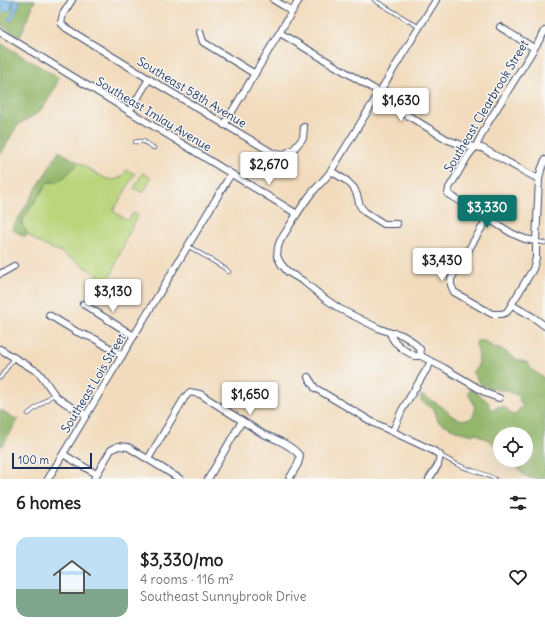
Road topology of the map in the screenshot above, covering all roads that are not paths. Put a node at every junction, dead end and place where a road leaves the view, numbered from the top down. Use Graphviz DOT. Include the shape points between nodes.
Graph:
graph roads {
  1 [pos="72,0"];
  2 [pos="274,0"];
  3 [pos="299,0"];
  4 [pos="374,0"];
  5 [pos="436,0"];
  6 [pos="292,11"];
  7 [pos="419,27"];
  8 [pos="500,27"];
  9 [pos="545,31"];
  10 [pos="0,32"];
  11 [pos="200,32"];
  12 [pos="280,33"];
  13 [pos="534,48"];
  14 [pos="255,74"];
  15 [pos="149,79"];
  16 [pos="379,92"];
  17 [pos="129,112"];
  18 [pos="224,125"];
  19 [pos="304,127"];
  20 [pos="135,142"];
  21 [pos="476,146"];
  22 [pos="154,148"];
  23 [pos="545,160"];
  24 [pos="544,168"];
  25 [pos="331,171"];
  26 [pos="231,174"];
  27 [pos="539,179"];
  28 [pos="297,214"];
  29 [pos="487,219"];
  30 [pos="397,224"];
  31 [pos="536,241"];
  32 [pos="545,243"];
  33 [pos="188,246"];
  34 [pos="14,266"];
  35 [pos="229,272"];
  36 [pos="0,274"];
  37 [pos="83,304"];
  38 [pos="512,305"];
  39 [pos="49,315"];
  40 [pos="545,326"];
  41 [pos="390,334"];
  42 [pos="134,336"];
  43 [pos="0,349"];
  44 [pos="122,356"];
  45 [pos="421,356"];
  46 [pos="14,358"];
  47 [pos="431,362"];
  48 [pos="308,377"];
  49 [pos="0,378"];
  50 [pos="54,394"];
  51 [pos="498,398"];
  52 [pos="28,414"];
  53 [pos="86,415"];
  54 [pos="242,421"];
  55 [pos="392,431"];
  56 [pos="63,454"];
  57 [pos="440,455"];
  58 [pos="148,459"];
  59 [pos="95,477"];
  60 [pos="48,479"];
  61 [pos="180,479"];
  62 [pos="208,479"];
  63 [pos="289,479"];
  64 [pos="429,479"];
  65 [pos="495,479"];
  1 -- 15 [label="street, Southeast 58th Avenue" via="63,14 61,23"];
  2 -- 6 [label="street"];
  3 -- 6 [label="street"];
  4 -- 7 [label="lane"];
  5 -- 7 [label="street"];
  6 -- 12 [label="street"];
  7 -- 16 [label="street"];
  8 -- 13 [label="street"];
  9 -- 13 [label="street, Southeast Clearbrook Street"];
  10 -- 17 [label="street, Southeast Imlay Avenue"];
  11 -- 14 [label="street" via="203,42"];
  12 -- 14 [label="street"];
  12 -- 16 [label="street"];
  13 -- 21 [label="street, Southeast Clearbrook Street"];
  14 -- 18 [label="street"];
  15 -- 17 [label="street"];
  15 -- 18 [label="street, Southeast 58th Avenue"];
  16 -- 21 [label="street" via="394,102 402,112 448,140"];
  16 -- 25 [label="street"];
  17 -- 26 [label="street, Southeast Imlay Avenue"];
  18 -- 19 [label="street, Southeast 58th Avenue" via="271,152 282,155 294,149 303,138"];
  20 -- 22 [label="lane" via="143,141"];
  21 -- 27 [label="street" via="490,151"];
  21 -- 29 [label="street, Southeast Clearbrook Street" via="449,188 448,194"];
  23 -- 24 [label="street"];
  24 -- 27 [label="street"];
  25 -- 28 [label="street"];
  25 -- 30 [label="street" via="354,188 360,206 365,212 384,224"];
  26 -- 28 [label="street, Southeast Imlay Avenue"];
  26 -- 33 [label="street, Southeast Lois Street"];
  27 -- 31 [label="street"];
  28 -- 41 [label="street" via="280,241 277,256 281,264 288,272 340,309"];
  29 -- 31 [label="street" via="525,239"];
  29 -- 38 [label="street" via="451,279 451,285 454,292 492,314 507,312"];
  31 -- 32 [label="lane"];
  31 -- 38 [label="street" via="533,269"];
  33 -- 35 [label="lane"];
  33 -- 42 [label="street, Southeast Lois Street"];
  34 -- 36 [label="street"];
  37 -- 42 [label="street"];
  38 -- 40 [label="street"];
  39 -- 44 [label="street"];
  41 -- 45 [label="street" via="404,350"];
  41 -- 45 [label="street" via="402,334 412,341 420,350"];
  42 -- 44 [label="street, Southeast Lois Street"];
  43 -- 46 [label="street"];
  44 -- 53 [label="street, Southeast Lois Street"];
  45 -- 47 [label="street"];
  46 -- 49 [label="lane"];
  46 -- 50 [label="street" via="38,372"];
  47 -- 51 [label="street"];
  47 -- 55 [label="street"];
  48 -- 55 [label="street" via="315,388"];
  50 -- 52 [label="lane"];
  50 -- 53 [label="street"];
  53 -- 56 [label="street, Southeast Lois Street"];
  54 -- 58 [label="street" via="200,394 190,392"];
  54 -- 62 [label="street"];
  54 -- 63 [label="street" via="296,450 300,456"];
  55 -- 57 [label="street"];
  56 -- 59 [label="street"];
  56 -- 60 [label="street, Southeast Lois Street"];
  57 -- 64 [label="street" via="438,465"];
  57 -- 65 [label="lane"];
  58 -- 59 [label="street" via="128,447 118,446 111,450"];
  58 -- 61 [label="street"];
}
